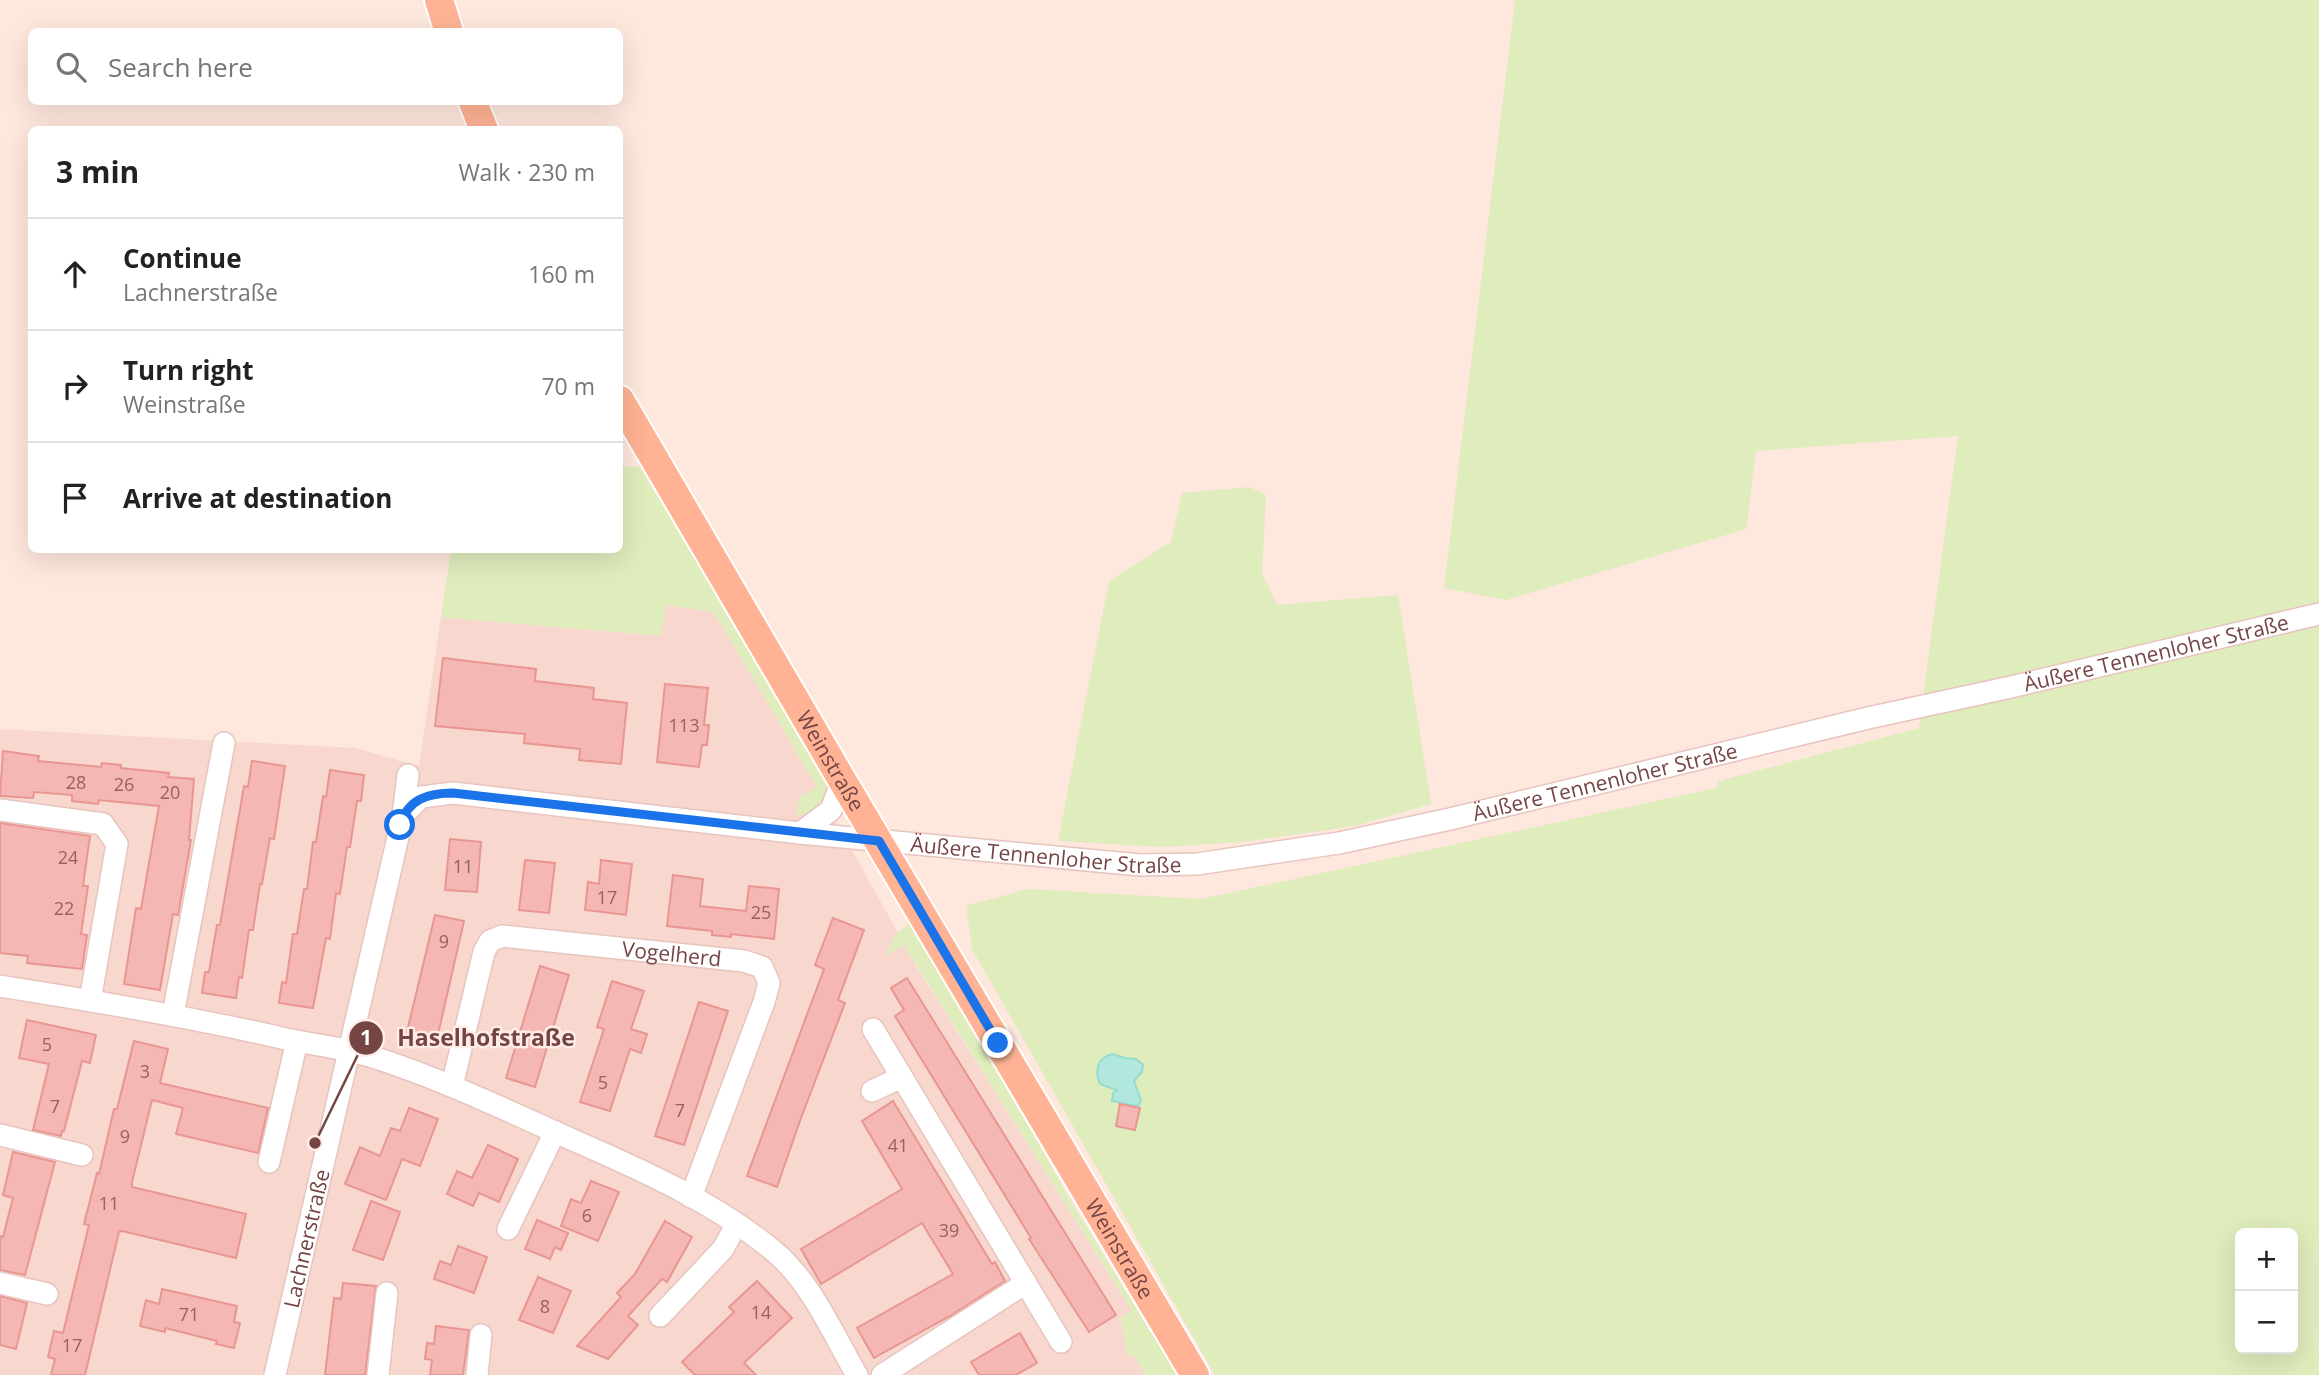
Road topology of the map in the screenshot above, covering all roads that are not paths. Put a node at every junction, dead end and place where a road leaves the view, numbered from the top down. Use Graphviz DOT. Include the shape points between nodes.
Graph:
graph roads {
  1 [pos="439,0"];
  2 [pos="448,28"];
  3 [pos="474,105"];
  4 [pos="482,126"];
  5 [pos="623,405"];
  6 [pos="2319,614"];
  7 [pos="225,743"];
  8 [pos="408,775"];
  9 [pos="842,780"];
  10 [pos="0,810"];
  11 [pos="403,815"];
  12 [pos="800,833"];
  13 [pos="879,841"];
  14 [pos="0,986"];
  15 [pos="90,1001"];
  16 [pos="173,1015"];
  17 [pos="873,1028"];
  18 [pos="297,1041"];
  19 [pos="350,1051"];
  20 [pos="902,1076"];
  21 [pos="452,1086"];
  22 [pos="872,1091"];
  23 [pos="555,1132"];
  24 [pos="0,1135"];
  25 [pos="82,1155"];
  26 [pos="269,1162"];
  27 [pos="691,1197"];
  28 [pos="736,1225"];
  29 [pos="508,1229"];
  30 [pos="0,1283"];
  31 [pos="1026,1283"];
  32 [pos="387,1293"];
  33 [pos="47,1294"];
  34 [pos="660,1316"];
  35 [pos="481,1335"];
  36 [pos="1061,1342"];
  37 [pos="275,1375"];
  38 [pos="378,1375"];
  39 [pos="477,1375"];
  40 [pos="857,1375"];
  41 [pos="883,1375"];
  42 [pos="1195,1375"];
  1 -- 2 [label="main road"];
  3 -- 4 [label="main road"];
  5 -- 9 [label="main road, Weinstraße"];
  6 -- 13 [label="street, Äußere Tennenloher Straße" via="1450,819 1268,855 1140,865"];
  7 -- 16 [label="street"];
  8 -- 11 [label="street, Lachnerstraße"];
  9 -- 12 [label="street" via="831,810"];
  9 -- 13 [label="main road, Weinstraße"];
  10 -- 15 [label="street" via="103,824 117,844"];
  11 -- 12 [label="street" via="421,797 453,793"];
  11 -- 19 [label="street, Lachnerstraße"];
  12 -- 13 [label="street"];
  13 -- 42 [label="main road, Weinstraße"];
  14 -- 15 [label="street"];
  15 -- 16 [label="street"];
  16 -- 18 [label="street"];
  17 -- 20 [label="street"];
  18 -- 19 [label="street"];
  18 -- 26 [label="street"];
  19 -- 21 [label="street"];
  19 -- 37 [label="street, Lachnerstraße"];
  20 -- 22 [label="street"];
  20 -- 31 [label="street"];
  21 -- 23 [label="street"];
  21 -- 27 [label="street, Vogelherd" via="484,952 490,941 502,936 744,961 762,967 769,983 764,1002"];
  23 -- 27 [label="street"];
  23 -- 29 [label="street"];
  24 -- 25 [label="street"];
  27 -- 28 [label="street"];
  28 -- 34 [label="street" via="723,1249"];
  28 -- 40 [label="street" via="793,1270"];
  30 -- 33 [label="street"];
  31 -- 36 [label="street"];
  31 -- 41 [label="street"];
  32 -- 38 [label="street"];
  35 -- 39 [label="street"];
}
